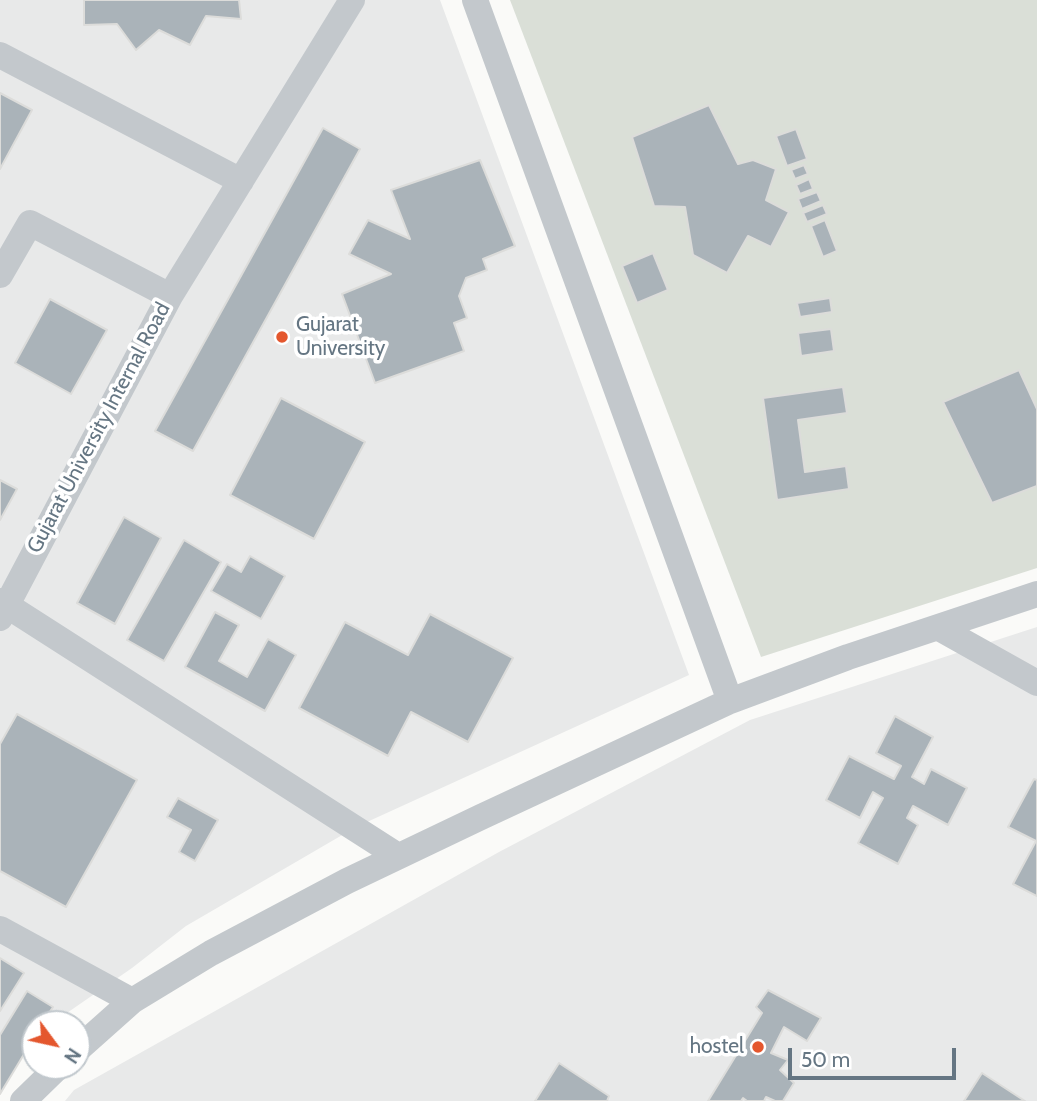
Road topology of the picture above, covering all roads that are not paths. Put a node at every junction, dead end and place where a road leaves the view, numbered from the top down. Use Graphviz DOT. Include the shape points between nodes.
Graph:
graph roads {
  1 [pos="352,0"];
  2 [pos="475,0"];
  3 [pos="0,55"];
  4 [pos="241,181"];
  5 [pos="0,275"];
  6 [pos="170,296"];
  7 [pos="1037,594"];
  8 [pos="2,608"];
  9 [pos="939,628"];
  10 [pos="1037,683"];
  11 [pos="730,701"];
  12 [pos="398,856"];
  13 [pos="0,929"];
  14 [pos="132,1001"];
  15 [pos="91,1038"];
  16 [pos="45,1080"];
  17 [pos="23,1101"];
  1 -- 4 [label="street"];
  2 -- 11 [label="street"];
  3 -- 4 [label="street"];
  4 -- 6 [label="street"];
  5 -- 6 [label="street, Gujarat University Internal Road" via="30,223"];
  6 -- 8 [label="street, Gujarat University Internal Road"];
  7 -- 9 [label="street"];
  8 -- 12 [label="street"];
  9 -- 10 [label="street"];
  9 -- 11 [label="street"];
  11 -- 12 [label="street"];
  12 -- 14 [label="street" via="211,953"];
  13 -- 14 [label="street"];
  14 -- 15 [label="street"];
  16 -- 17 [label="street"];
}
